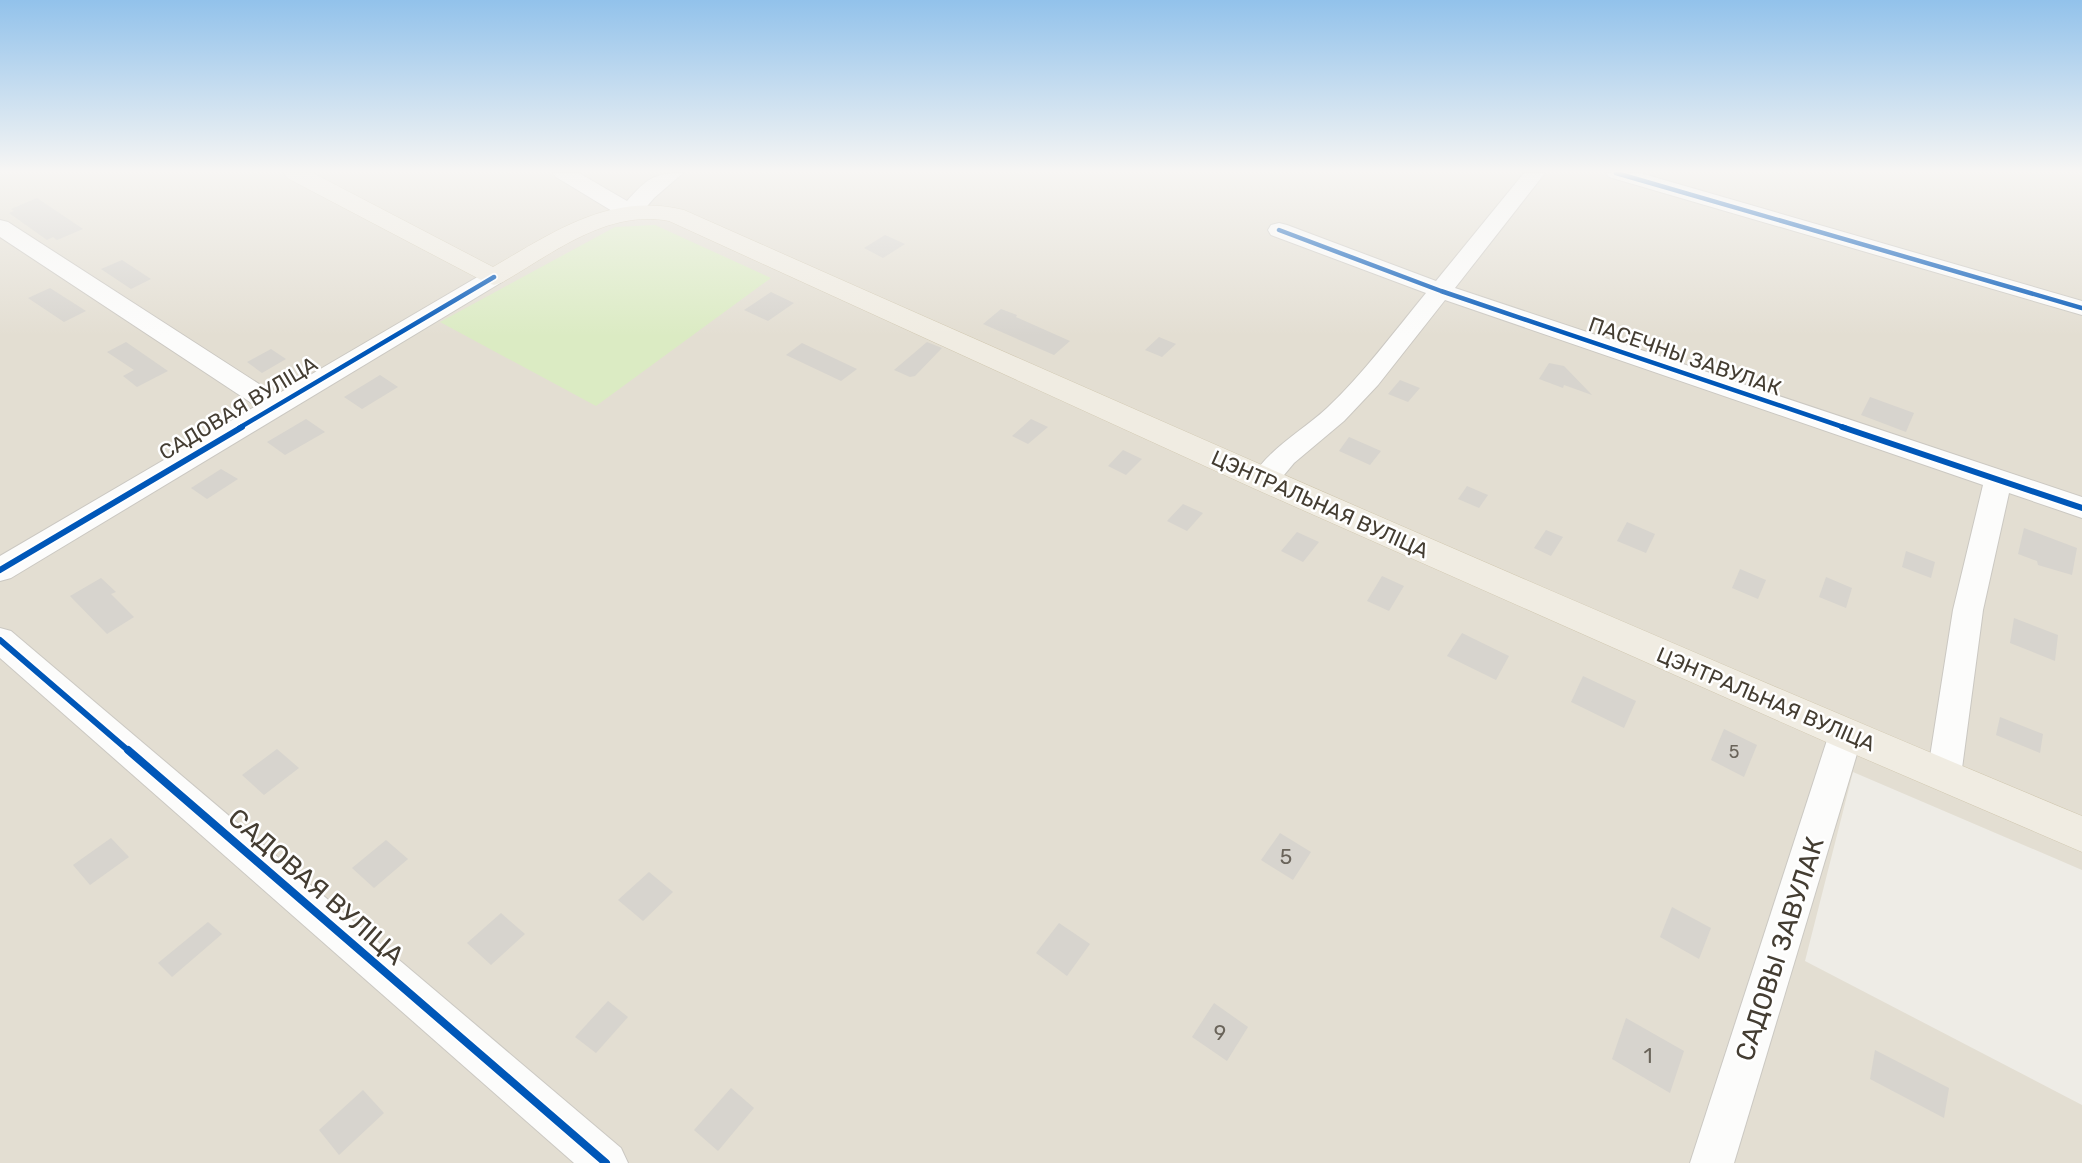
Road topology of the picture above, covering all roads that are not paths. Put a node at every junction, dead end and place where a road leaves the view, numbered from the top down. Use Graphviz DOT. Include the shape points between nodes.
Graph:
graph roads {
  1 [pos="0,227"];
  2 [pos="399,227"];
  3 [pos="585,227"];
  4 [pos="703,227"];
  5 [pos="1491,227"];
  6 [pos="1803,227"];
  7 [pos="1279,230"];
  8 [pos="495,277"];
  9 [pos="1441,291"];
  10 [pos="2082,308"];
  11 [pos="274,406"];
  12 [pos="1998,478"];
  13 [pos="1264,480"];
  14 [pos="2082,508"];
  15 [pos="0,570"];
  16 [pos="0,640"];
  17 [pos="1846,734"];
  18 [pos="1944,776"];
  19 [pos="2082,834"];
  20 [pos="606,1163"];
  21 [pos="1712,1163"];
  1 -- 11 [label="street"];
  2 -- 8 [label="main road"];
  3 -- 8 [label="main road, ЦЭНТРАЛЬНАЯ ВУЛІЦА"];
  4 -- 13 [label="main road, ЦЭНТРАЛЬНАЯ ВУЛІЦА"];
  5 -- 9 [label="street"];
  6 -- 10 [label="street"];
  7 -- 9 [label="street, ПАСЕЧНЫ ЗАВУЛАК"];
  8 -- 11 [label="street, САДОВАЯ ВУЛІЦА"];
  9 -- 12 [label="street, ПАСЕЧНЫ ЗАВУЛАК"];
  9 -- 13 [label="street" via="1369,379 1335,415 1284,456"];
  11 -- 15 [label="street, САДОВАЯ ВУЛІЦА"];
  12 -- 14 [label="street, ПАСЕЧНЫ ЗАВУЛАК"];
  12 -- 18 [label="street" via="1968,610"];
  13 -- 17 [label="main road, ЦЭНТРАЛЬНАЯ ВУЛІЦА"];
  16 -- 20 [label="street, САДОВАЯ ВУЛІЦА"];
  17 -- 18 [label="main road, ЦЭНТРАЛЬНАЯ ВУЛІЦА"];
  17 -- 21 [label="street, САДОВЫ ЗАВУЛАК"];
  18 -- 19 [label="main road, ЦЭНТРАЛЬНАЯ ВУЛІЦА"];
}
